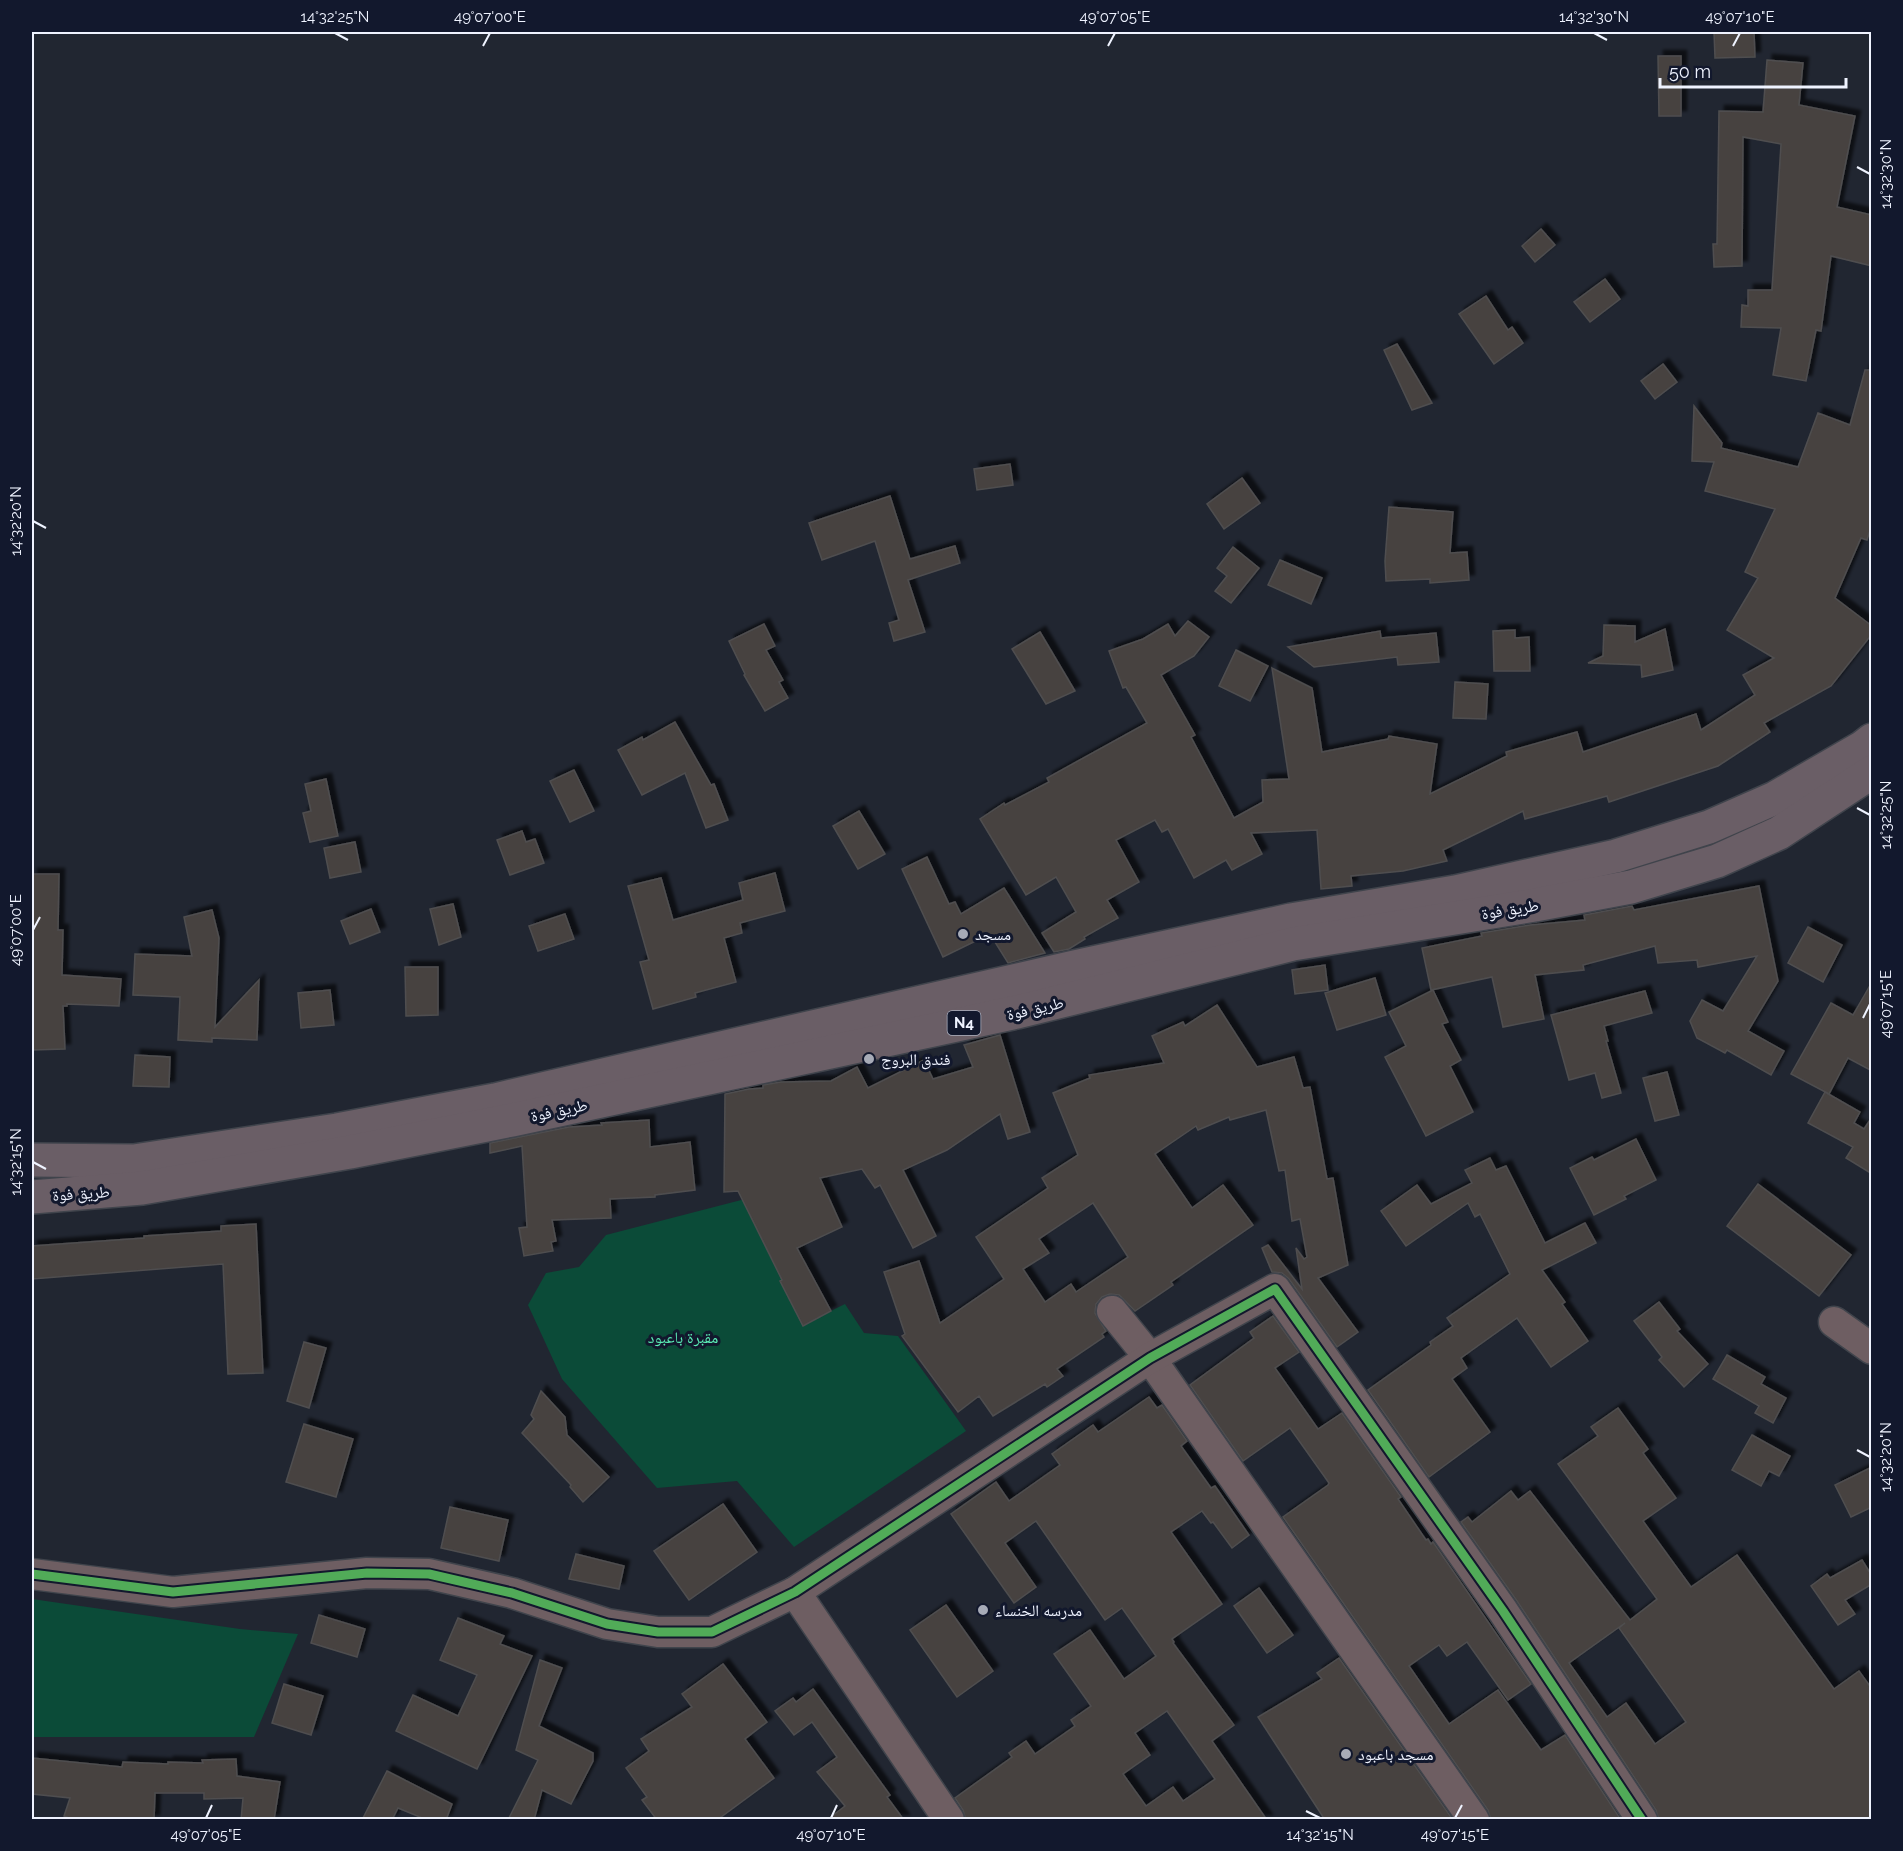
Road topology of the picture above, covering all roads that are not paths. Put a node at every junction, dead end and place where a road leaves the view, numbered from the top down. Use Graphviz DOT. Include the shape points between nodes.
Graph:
graph roads {
  1 [pos="1872,740"];
  2 [pos="1872,772"];
  3 [pos="1616,856"];
  4 [pos="1631,887"];
  5 [pos="32,1161"];
  6 [pos="32,1197"];
  7 [pos="1112,1311"];
  8 [pos="1834,1322"];
  9 [pos="1872,1349"];
  10 [pos="1149,1358"];
  11 [pos="32,1574"];
  12 [pos="795,1592"];
  13 [pos="949,1820"];
  14 [pos="1473,1820"];
  15 [pos="1642,1820"];
  1 -- 3 [label="highway, طريق فوة / N4" via="1775,798 1709,826"];
  2 -- 4 [label="highway, طريق فوة / N4" via="1779,833 1717,861"];
  3 -- 4 [label="highway"];
  3 -- 5 [label="highway, طريق فوة / N4" via="1455,892 1279,922 495,1100 337,1130 134,1161"];
  4 -- 6 [label="highway, طريق فوة / N4" via="1293,944 1017,1012 350,1152 141,1188"];
  7 -- 10 [label="street"];
  8 -- 9 [label="street"];
  10 -- 12 [label="street"];
  10 -- 14 [label="street"];
  10 -- 15 [label="street" via="1275,1289 1503,1611"];
  11 -- 12 [label="street" via="173,1592 367,1573 429,1574 512,1593 607,1624 658,1632 712,1632"];
  12 -- 13 [label="street"];
}
